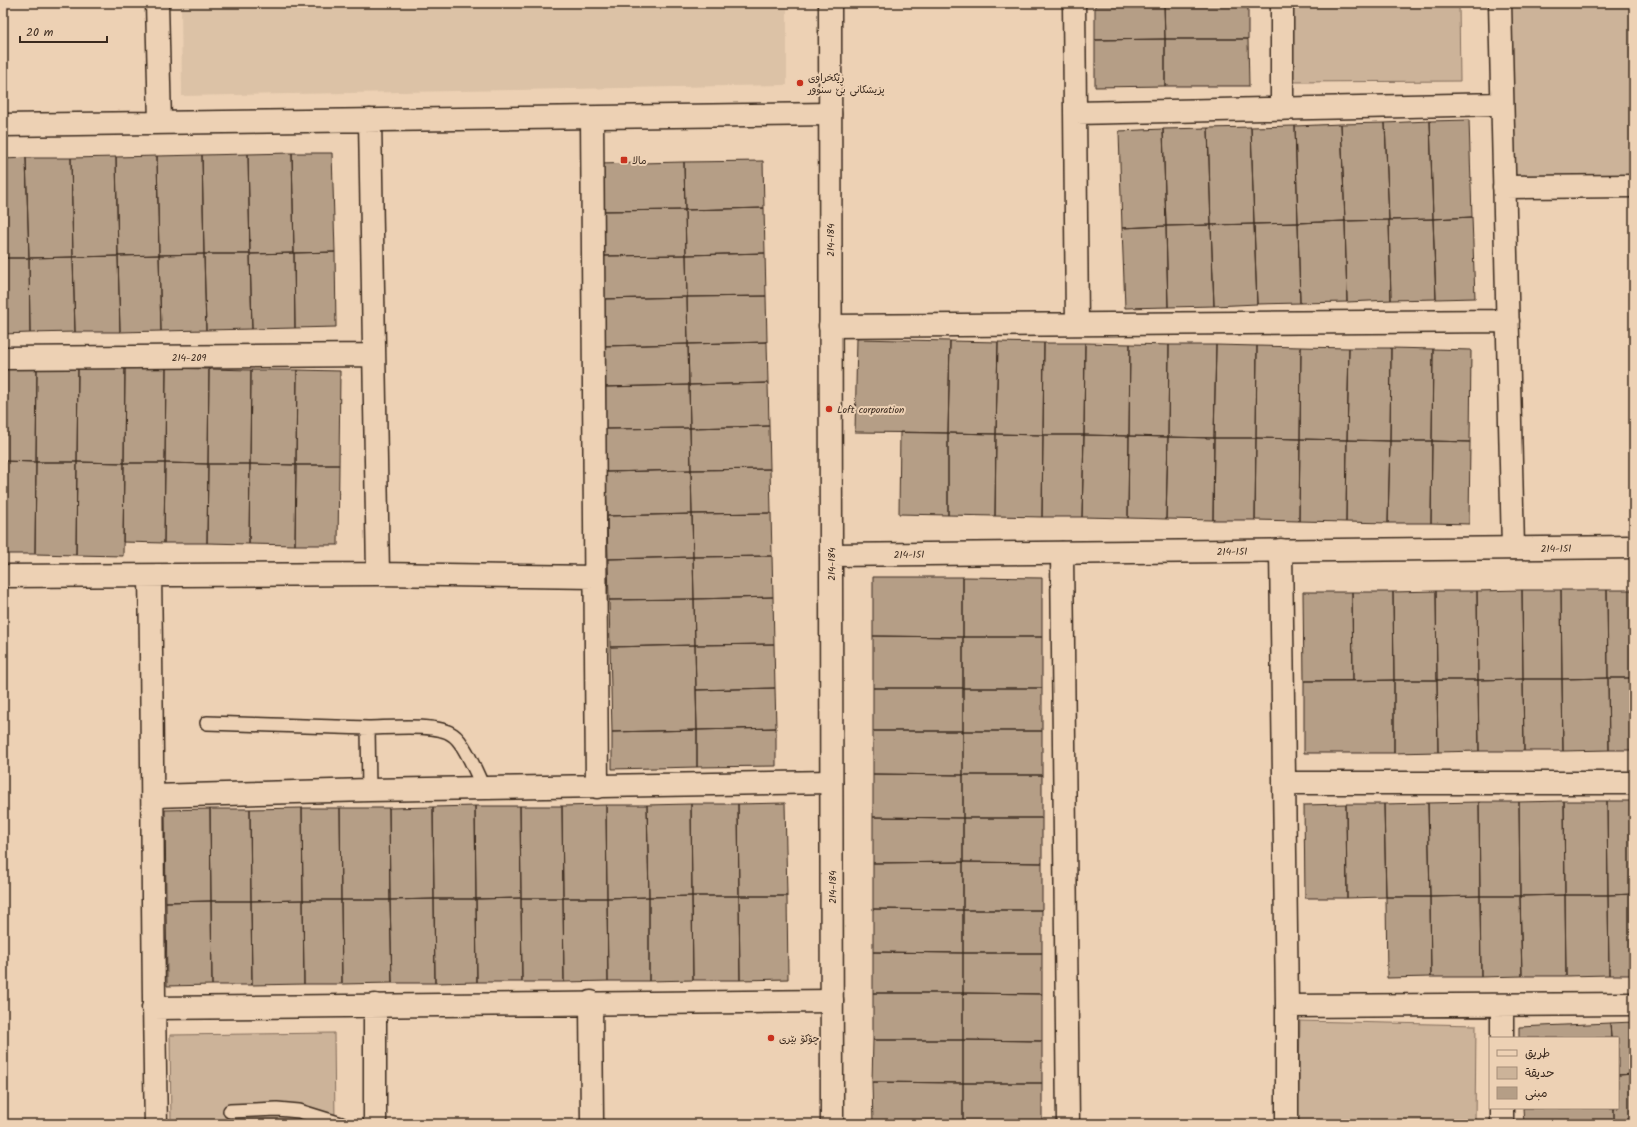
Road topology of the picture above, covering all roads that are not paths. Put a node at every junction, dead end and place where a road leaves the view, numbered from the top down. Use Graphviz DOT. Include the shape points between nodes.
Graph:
graph roads {
  1 [pos="157,3"];
  2 [pos="830,3"];
  3 [pos="1074,3"];
  4 [pos="1282,3"];
  5 [pos="1500,3"];
  6 [pos="1502,104"];
  7 [pos="1282,109"];
  8 [pos="1075,113"];
  9 [pos="830,114"];
  10 [pos="592,118"];
  11 [pos="370,120"];
  12 [pos="160,123"];
  13 [pos="3,125"];
  14 [pos="1634,186"];
  15 [pos="1504,187"];
  16 [pos="1508,321"];
  17 [pos="1077,324"];
  18 [pos="830,326"];
  19 [pos="374,355"];
  20 [pos="3,358"];
  21 [pos="1634,547"];
  22 [pos="1513,548"];
  23 [pos="1281,550"];
  24 [pos="1062,553"];
  25 [pos="831,555"];
  26 [pos="378,574"];
  27 [pos="3,576"];
  28 [pos="150,576"];
  29 [pos="595,577"];
  30 [pos="207,723"];
  31 [pos="368,728"];
  32 [pos="831,782"];
  33 [pos="1284,783"];
  34 [pos="1634,783"];
  35 [pos="597,787"];
  36 [pos="484,788"];
  37 [pos="369,790"];
  38 [pos="153,796"];
  39 [pos="832,1001"];
  40 [pos="591,1002"];
  41 [pos="1634,1004"];
  42 [pos="375,1005"];
  43 [pos="1502,1005"];
  44 [pos="1288,1006"];
  45 [pos="154,1008"];
  46 [pos="1502,1037"];
  47 [pos="1502,1109"];
  48 [pos="230,1111"];
  49 [pos="156,1124"];
  50 [pos="341,1124"];
  51 [pos="375,1124"];
  52 [pos="592,1124"];
  53 [pos="832,1124"];
  54 [pos="1068,1124"];
  55 [pos="1288,1124"];
  56 [pos="1502,1124"];
  1 -- 12 [label="street"];
  2 -- 9 [label="street, 214-184"];
  3 -- 8 [label="street"];
  4 -- 7 [label="street"];
  5 -- 6 [label="street"];
  6 -- 7 [label="street"];
  6 -- 15 [label="street"];
  7 -- 8 [label="street"];
  8 -- 17 [label="street"];
  9 -- 10 [label="street"];
  9 -- 18 [label="street, 214-184"];
  10 -- 11 [label="street"];
  10 -- 29 [label="street"];
  11 -- 12 [label="street"];
  11 -- 19 [label="street"];
  12 -- 13 [label="street"];
  14 -- 15 [label="street"];
  15 -- 16 [label="street"];
  16 -- 17 [label="street"];
  16 -- 22 [label="street"];
  17 -- 18 [label="street"];
  18 -- 25 [label="street, 214-184"];
  19 -- 20 [label="street, 214-209"];
  19 -- 26 [label="street"];
  21 -- 22 [label="street, 214-151"];
  22 -- 23 [label="street, 214-151"];
  23 -- 24 [label="street, 214-151"];
  23 -- 33 [label="street"];
  24 -- 25 [label="street, 214-151"];
  24 -- 54 [label="street"];
  25 -- 32 [label="street, 214-184"];
  26 -- 28 [label="street"];
  26 -- 29 [label="street"];
  27 -- 28 [label="street"];
  28 -- 38 [label="street"];
  29 -- 35 [label="street"];
  30 -- 31 [label="lane"];
  31 -- 36 [label="lane" via="434,728 453,735 463,747"];
  31 -- 37 [label="lane"];
  32 -- 35 [label="street"];
  32 -- 39 [label="street, 214-184"];
  33 -- 34 [label="street"];
  33 -- 44 [label="street"];
  35 -- 36 [label="street"];
  36 -- 37 [label="street"];
  37 -- 38 [label="street"];
  38 -- 45 [label="street"];
  39 -- 40 [label="street"];
  39 -- 53 [label="street, 214-184"];
  40 -- 42 [label="street"];
  40 -- 52 [label="street"];
  41 -- 43 [label="street"];
  42 -- 45 [label="street"];
  42 -- 51 [label="street"];
  43 -- 44 [label="street"];
  43 -- 46 [label="street"];
  44 -- 55 [label="street"];
  45 -- 49 [label="street"];
  47 -- 56 [label="street"];
  48 -- 50 [label="lane" via="299,1111"];
}
